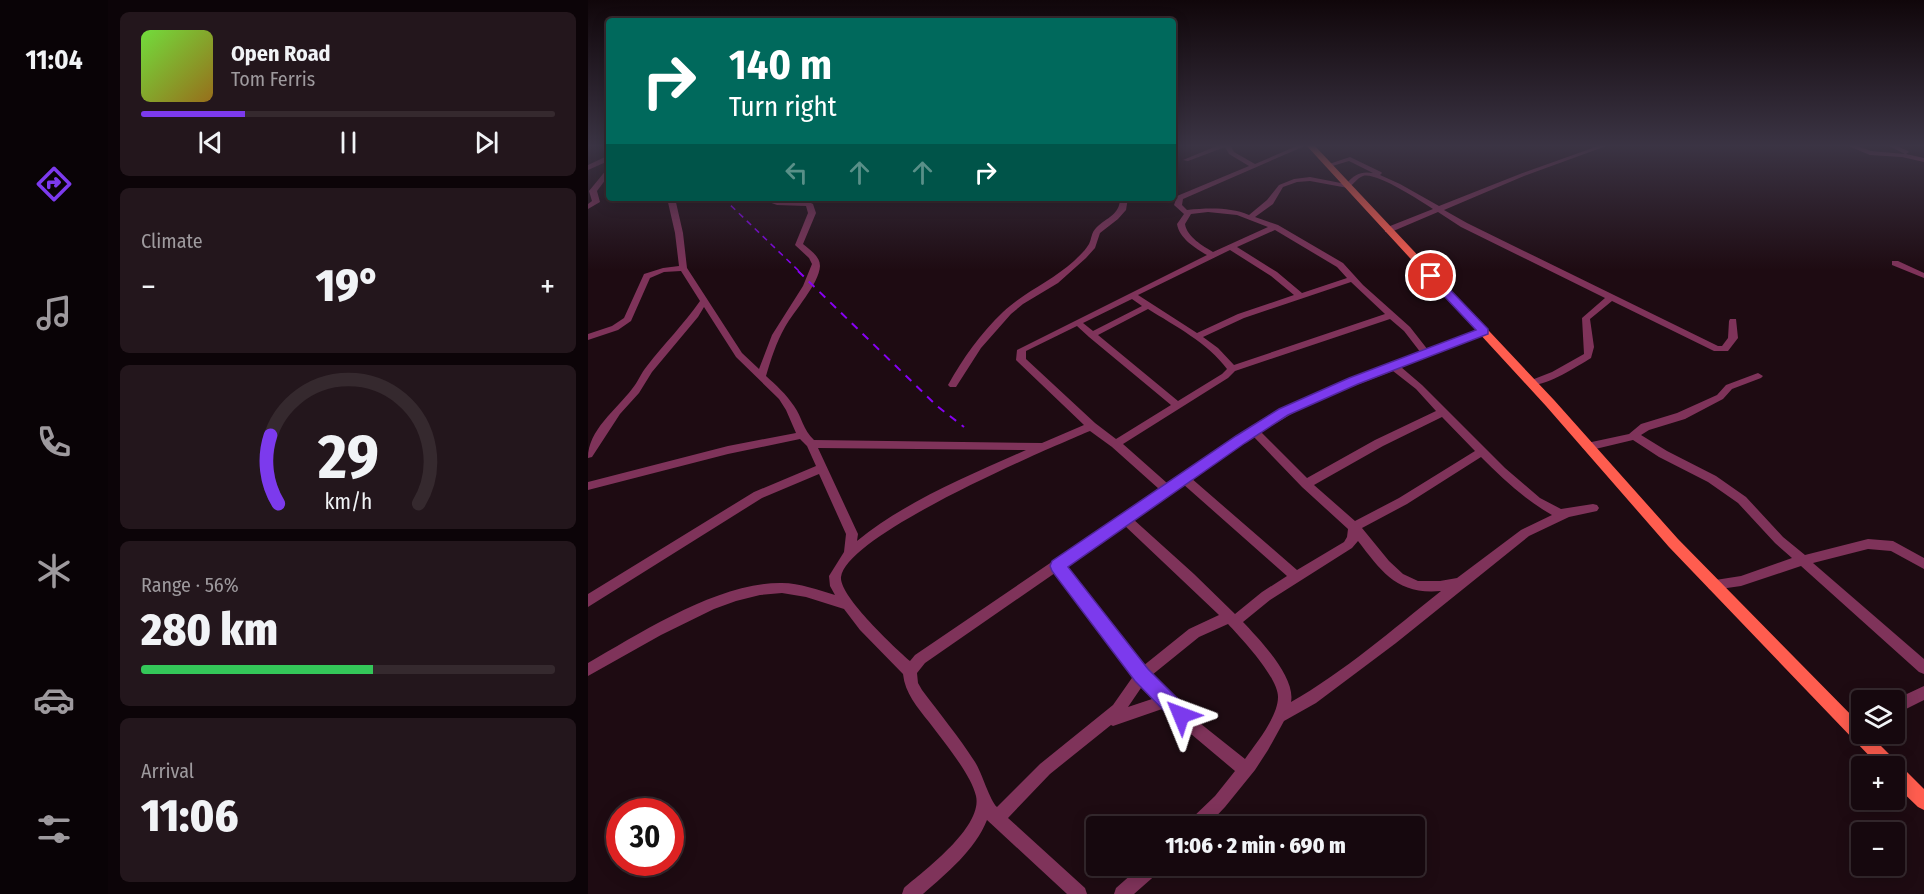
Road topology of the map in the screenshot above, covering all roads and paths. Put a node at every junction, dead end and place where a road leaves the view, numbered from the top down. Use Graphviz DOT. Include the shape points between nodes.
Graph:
graph roads {
  1 [pos="1348,186"];
  2 [pos="596,187"];
  3 [pos="1205,187"];
  4 [pos="1281,187"];
  5 [pos="1398,187"];
  6 [pos="1493,187"];
  7 [pos="672,201"];
  8 [pos="771,201"];
  9 [pos="1124,201"];
  10 [pos="588,207"];
  11 [pos="1439,210"];
  12 [pos="1186,212"];
  13 [pos="1251,217"];
  14 [pos="1275,227"];
  15 [pos="1388,230"];
  16 [pos="1231,248"];
  17 [pos="1213,255"];
  18 [pos="1895,263"];
  19 [pos="683,268"];
  20 [pos="1924,276"];
  21 [pos="1352,279"];
  22 [pos="1132,295"];
  23 [pos="1300,296"];
  24 [pos="1611,297"];
  25 [pos="703,302"];
  26 [pos="1148,306"];
  27 [pos="1392,315"];
  28 [pos="1733,321"];
  29 [pos="1078,323"];
  30 [pos="1484,331"];
  31 [pos="1092,335"];
  32 [pos="588,337"];
  33 [pos="1197,337"];
  34 [pos="1427,354"];
  35 [pos="1394,367"];
  36 [pos="1232,369"];
  37 [pos="1758,376"];
  38 [pos="761,378"];
  39 [pos="1532,383"];
  40 [pos="953,386"];
  41 [pos="1177,405"];
  42 [pos="1443,412"];
  43 [pos="1091,426"];
  44 [pos="1254,431"];
  45 [pos="1634,436"];
  46 [pos="807,440"];
  47 [pos="1116,444"];
  48 [pos="1045,446"];
  49 [pos="1587,447"];
  50 [pos="1481,452"];
  51 [pos="588,454"];
  52 [pos="822,468"];
  53 [pos="1184,478"];
  54 [pos="1306,484"];
  55 [pos="588,486"];
  56 [pos="1167,490"];
  57 [pos="1593,508"];
  58 [pos="1564,514"];
  59 [pos="1125,519"];
  60 [pos="1354,527"];
  61 [pos="850,552"];
  62 [pos="1802,561"];
  63 [pos="1924,564"];
  64 [pos="1058,566"];
  65 [pos="1295,576"];
  66 [pos="1461,582"];
  67 [pos="1713,585"];
  68 [pos="588,601"];
  69 [pos="845,604"];
  70 [pos="1232,620"];
  71 [pos="1924,668"];
  72 [pos="588,670"];
  73 [pos="910,671"];
  74 [pos="1142,675"];
  75 [pos="1924,693"];
  76 [pos="1166,701"];
  77 [pos="1905,702"];
  78 [pos="1282,715"];
  79 [pos="1851,719"];
  80 [pos="1104,722"];
  81 [pos="1872,744"];
  82 [pos="1882,756"];
  83 [pos="1245,769"];
  84 [pos="1905,782"];
  85 [pos="1924,801"];
  86 [pos="985,807"];
  87 [pos="1206,816"];
  88 [pos="997,818"];
  89 [pos="1143,876"];
  90 [pos="910,894"];
  91 [pos="1079,894"];
  92 [pos="1122,894"];
  1 -- 15 [label="main road"];
  2 -- 10 [label="street" via="593,191 596,202"];
  3 -- 12 [label="street" via="1180,198 1178,205"];
  4 -- 13 [label="street" via="1273,199"];
  5 -- 11 [label="street"];
  6 -- 11 [label="street"];
  7 -- 19 [label="street"];
  8 -- 38 [label="street" via="809,204 812,213 800,245 816,264 767,354"];
  9 -- 40 [label="street" via="1121,214 1094,234 1093,243 1082,257 1061,277 1016,305 988,332"];
  11 -- 15 [label="street"];
  11 -- 24 [label="street"];
  12 -- 13 [label="street" via="1218,210"];
  12 -- 17 [label="street" via="1182,231"];
  13 -- 14 [label="street"];
  14 -- 16 [label="street"];
  14 -- 21 [label="street" via="1341,265"];
  15 -- 30 [label="main road"];
  16 -- 17 [label="street"];
  16 -- 23 [label="street" via="1274,274"];
  17 -- 22 [label="street"];
  18 -- 20 [label="street"];
  19 -- 25 [label="street"];
  19 -- 32 [label="street" via="647,276 628,319"];
  21 -- 23 [label="street"];
  21 -- 27 [label="street"];
  22 -- 26 [label="street"];
  22 -- 29 [label="street"];
  23 -- 33 [label="street" via="1230,320"];
  24 -- 28 [label="street" via="1720,350 1732,338"];
  24 -- 39 [label="street" via="1586,318 1588,356"];
  25 -- 38 [label="street" via="739,355"];
  25 -- 51 [label="street" via="616,412"];
  26 -- 31 [label="street"];
  26 -- 33 [label="street"];
  27 -- 34 [label="street"];
  27 -- 36 [label="street"];
  29 -- 31 [label="street"];
  29 -- 43 [label="street" via="1024,348 1020,356"];
  30 -- 34 [label="street"];
  30 -- 39 [label="main road"];
  31 -- 41 [label="street"];
  33 -- 36 [label="street"];
  34 -- 35 [label="street"];
  35 -- 42 [label="street"];
  35 -- 44 [label="street" via="1307,401"];
  36 -- 41 [label="street"];
  37 -- 45 [label="street" via="1730,387 1706,405"];
  38 -- 46 [label="street" via="791,409"];
  39 -- 49 [label="main road"];
  41 -- 47 [label="street"];
  42 -- 50 [label="street"];
  42 -- 54 [label="street" via="1371,446"];
  43 -- 47 [label="street"];
  43 -- 48 [label="street"];
  44 -- 53 [label="street"];
  44 -- 54 [label="street"];
  45 -- 49 [label="street"];
  45 -- 62 [label="street" via="1731,491"];
  46 -- 48 [label="street" via="890,446"];
  46 -- 52 [label="street"];
  46 -- 55 [label="street" via="728,450"];
  47 -- 56 [label="street"];
  48 -- 61 [label="street" via="934,499"];
  49 -- 67 [label="main road"];
  50 -- 58 [label="street" via="1536,501"];
  50 -- 60 [label="street"];
  52 -- 61 [label="street" via="852,534"];
  52 -- 68 [label="street" via="758,495"];
  53 -- 56 [label="street"];
  53 -- 65 [label="street"];
  54 -- 60 [label="street"];
  56 -- 59 [label="street"];
  57 -- 58 [label="street"];
  58 -- 66 [label="street" via="1525,533"];
  59 -- 64 [label="street"];
  59 -- 70 [label="street"];
  60 -- 65 [label="street" via="1348,545"];
  60 -- 66 [label="street" via="1406,583"];
  61 -- 69 [label="street" via="835,576"];
  62 -- 63 [label="street" via="1855,546 1882,544 1901,549"];
  62 -- 67 [label="street"];
  62 -- 71 [label="street"];
  64 -- 73 [label="street" via="920,660"];
  64 -- 74 [label="street"];
  65 -- 70 [label="street"];
  66 -- 78 [label="street" via="1311,698"];
  67 -- 79 [label="main road"];
  69 -- 72 [label="street" via="783,588 758,589 697,612"];
  69 -- 73 [label="street"];
  70 -- 74 [label="street" via="1194,633"];
  70 -- 78 [label="street" via="1280,678 1285,698"];
  73 -- 86 [label="street" via="917,695 982,788"];
  74 -- 76 [label="street"];
  74 -- 80 [label="street" via="1131,694"];
  75 -- 77 [label="street"];
  76 -- 80 [label="street"];
  76 -- 83 [label="street"];
  78 -- 83 [label="street"];
  80 -- 88 [label="street" via="1045,769"];
  81 -- 82 [label="main road"];
  83 -- 87 [label="street"];
  84 -- 85 [label="main road"];
  86 -- 88 [label="street"];
  86 -- 90 [label="street" via="972,832"];
  88 -- 91 [label="street"];
  89 -- 92 [label="street"];
}
